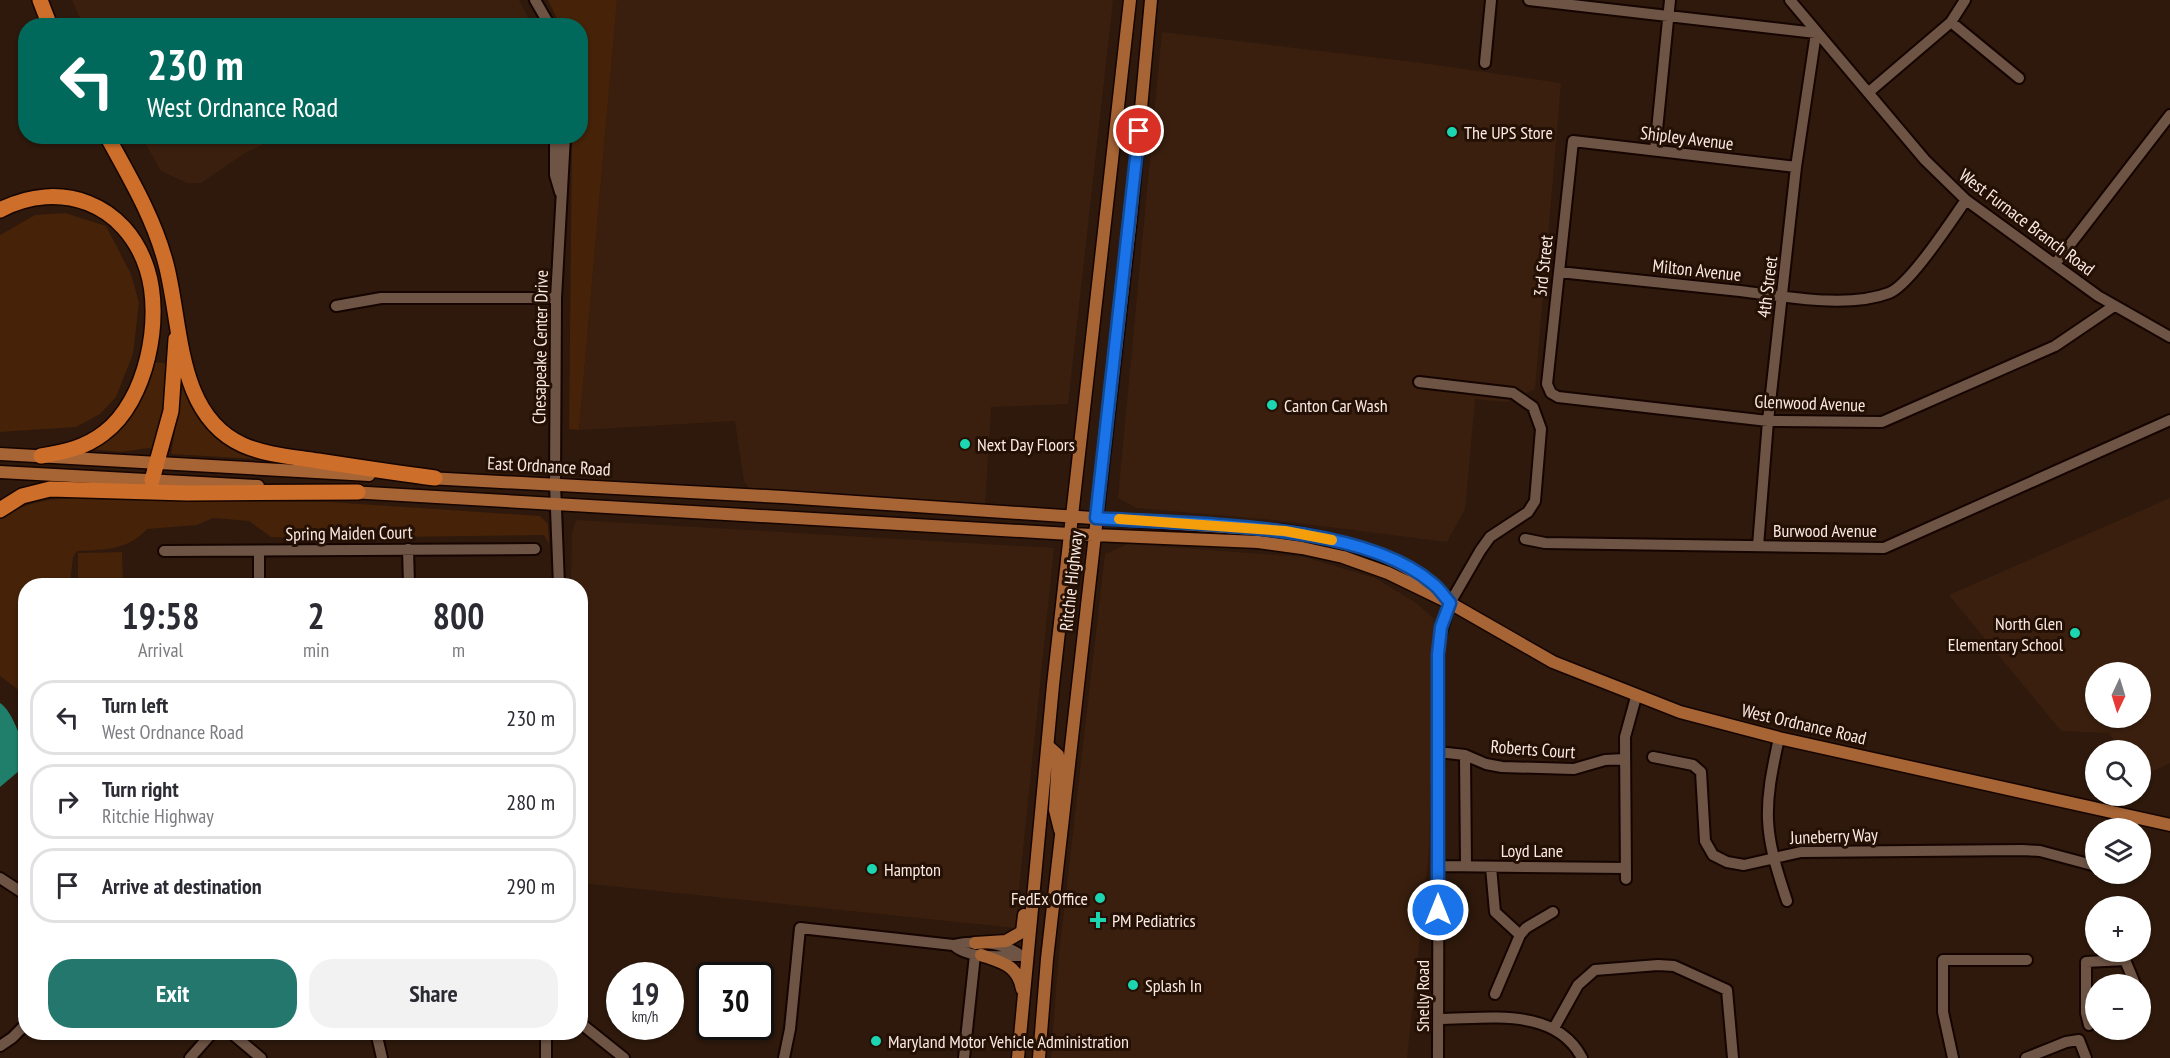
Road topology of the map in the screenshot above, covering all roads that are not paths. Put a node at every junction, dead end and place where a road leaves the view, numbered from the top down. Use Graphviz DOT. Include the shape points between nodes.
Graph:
graph roads {
  1 [pos="40,0"];
  2 [pos="535,0"];
  3 [pos="1130,0"];
  4 [pos="1151,0"];
  5 [pos="1491,0"];
  6 [pos="1529,0"];
  7 [pos="1670,0"];
  8 [pos="1790,0"];
  9 [pos="1965,0"];
  10 [pos="542,12"];
  11 [pos="1669,16"];
  12 [pos="47,18"];
  13 [pos="542,18"];
  14 [pos="545,18"];
  15 [pos="1951,22"];
  16 [pos="1816,33"];
  17 [pos="1485,63"];
  18 [pos="2019,78"];
  19 [pos="1869,92"];
  20 [pos="2170,115"];
  21 [pos="1573,141"];
  22 [pos="111,144"];
  23 [pos="555,144"];
  24 [pos="565,144"];
  25 [pos="1655,150"];
  26 [pos="1796,167"];
  27 [pos="560,192"];
  28 [pos="1966,200"];
  29 [pos="0,210"];
  30 [pos="2055,264"];
  31 [pos="1559,272"];
  32 [pos="1782,296"];
  33 [pos="556,298"];
  34 [pos="336,306"];
  35 [pos="2114,306"];
  36 [pos="177,324"];
  37 [pos="2170,336"];
  38 [pos="1419,382"];
  39 [pos="1551,393"];
  40 [pos="1768,420"];
  41 [pos="2170,420"];
  42 [pos="0,454"];
  43 [pos="40,456"];
  44 [pos="158,464"];
  45 [pos="0,472"];
  46 [pos="435,478"];
  47 [pos="152,480"];
  48 [pos="555,484"];
  49 [pos="358,492"];
  50 [pos="558,503"];
  51 [pos="0,510"];
  52 [pos="1072,517"];
  53 [pos="1096,518"];
  54 [pos="1070,534"];
  55 [pos="1094,535"];
  56 [pos="1525,539"];
  57 [pos="1758,546"];
  58 [pos="408,549"];
  59 [pos="535,549"];
  60 [pos="164,551"];
  61 [pos="259,551"];
  62 [pos="260,578"];
  63 [pos="409,578"];
  64 [pos="559,578"];
  65 [pos="1450,603"];
  66 [pos="1636,697"];
  67 [pos="1779,738"];
  68 [pos="1048,746"];
  69 [pos="1438,752"];
  70 [pos="1465,755"];
  71 [pos="1653,757"];
  72 [pos="1625,759"];
  73 [pos="2170,825"];
  74 [pos="1062,837"];
  75 [pos="1772,857"];
  76 [pos="2085,863"];
  77 [pos="1438,866"];
  78 [pos="1466,866"];
  79 [pos="1491,867"];
  80 [pos="0,878"];
  81 [pos="1035,880"];
  82 [pos="18,890"];
  83 [pos="1787,901"];
  84 [pos="1553,912"];
  85 [pos="1520,935"];
  86 [pos="977,951"];
  87 [pos="1024,956"];
  88 [pos="2027,960"];
  89 [pos="2086,974"];
  90 [pos="2131,974"];
  91 [pos="1495,994"];
  92 [pos="1024,997"];
  93 [pos="1438,1019"];
  94 [pos="1554,1028"];
  95 [pos="588,1029"];
  96 [pos="18,1032"];
  97 [pos="2085,1032"];
  98 [pos="206,1040"];
  99 [pos="238,1040"];
  100 [pos="378,1040"];
  101 [pos="546,1040"];
  102 [pos="2079,1040"];
  103 [pos="0,1046"];
  104 [pos="255,1056"];
  105 [pos="190,1058"];
  106 [pos="382,1058"];
  107 [pos="546,1058"];
  108 [pos="624,1058"];
  109 [pos="784,1058"];
  110 [pos="964,1058"];
  111 [pos="1018,1058"];
  112 [pos="1039,1058"];
  113 [pos="1438,1058"];
  114 [pos="1582,1058"];
  115 [pos="1733,1058"];
  116 [pos="1953,1058"];
  117 [pos="2026,1058"];
  118 [pos="2086,1058"];
  1 -- 12 [label="highway"];
  2 -- 10 [label="street"];
  3 -- 52 [label="main road, Ritchie Highway"];
  4 -- 53 [label="main road, Ritchie Highway" via="1131,217"];
  5 -- 17 [label="street"];
  6 -- 11 [label="street"];
  7 -- 11 [label="street"];
  8 -- 16 [label="street, West Furnace Branch Road"];
  9 -- 15 [label="street"];
  10 -- 13 [label="street"];
  10 -- 14 [label="street"];
  11 -- 16 [label="street"];
  11 -- 25 [label="street"];
  15 -- 18 [label="street"];
  15 -- 19 [label="street"];
  16 -- 19 [label="street, West Furnace Branch Road"];
  16 -- 26 [label="street, 4th Street"];
  19 -- 28 [label="street, West Furnace Branch Road" via="1925,160"];
  20 -- 30 [label="street"];
  21 -- 25 [label="street, Shipley Avenue"];
  21 -- 31 [label="street, 3rd Street"];
  22 -- 36 [label="highway" via="145,205 166,264"];
  23 -- 27 [label="street" via="555,175"];
  24 -- 27 [label="street"];
  25 -- 26 [label="street, Shipley Avenue"];
  26 -- 32 [label="street, 4th Street"];
  27 -- 33 [label="street, Chesapeake Center Drive"];
  28 -- 30 [label="street, West Furnace Branch Road"];
  28 -- 32 [label="street, Milton Avenue" via="1908,279 1890,293 1842,300"];
  29 -- 43 [label="highway" via="40,196 89,203 111,217 135,243 151,287 150,345 130,405 93,440 67,452"];
  30 -- 35 [label="street, West Furnace Branch Road"];
  31 -- 32 [label="street, Milton Avenue"];
  31 -- 39 [label="street, 3rd Street" via="1547,384"];
  32 -- 40 [label="street, 4th Street"];
  33 -- 34 [label="street" via="381,298"];
  33 -- 48 [label="street, Chesapeake Center Drive"];
  35 -- 37 [label="street, West Furnace Branch Road"];
  35 -- 40 [label="street, Glenwood Avenue" via="2055,346 1882,422"];
  36 -- 44 [label="highway" via="171,411"];
  36 -- 46 [label="highway" via="197,401 220,430 241,444 272,454"];
  38 -- 65 [label="street, Shelly Road" via="1513,393 1533,407 1541,429 1535,501 1528,512 1490,537"];
  39 -- 40 [label="street, Glenwood Avenue" via="1558,397"];
  40 -- 57 [label="street, 4th Street"];
  41 -- 57 [label="street, Burwood Avenue" via="1884,548"];
  42 -- 43 [label="main road, East Ordnance Road"];
  43 -- 44 [label="main road, East Ordnance Road"];
  44 -- 46 [label="main road, East Ordnance Road"];
  44 -- 47 [label="highway"];
  45 -- 47 [label="main road, East Ordnance Road"];
  46 -- 48 [label="main road, East Ordnance Road"];
  47 -- 49 [label="main road, East Ordnance Road"];
  48 -- 50 [label="street, Chesapeake Center Drive"];
  48 -- 52 [label="main road, East Ordnance Road"];
  49 -- 50 [label="main road, East Ordnance Road"];
  49 -- 51 [label="highway" via="50,489 22,496"];
  50 -- 54 [label="main road, East Ordnance Road"];
  50 -- 64 [label="street, Chesapeake Center Drive"];
  52 -- 53 [label="main road, East Ordnance Road"];
  52 -- 54 [label="main road, Ritchie Highway"];
  53 -- 55 [label="main road, Ritchie Highway"];
  53 -- 65 [label="main road, West Ordnance Road" via="1317,536 1391,559 1431,582"];
  54 -- 55 [label="main road, East Ordnance Road"];
  54 -- 68 [label="main road, Ritchie Highway"];
  55 -- 65 [label="main road, West Ordnance Road" via="1258,542 1302,548 1388,573"];
  55 -- 74 [label="main road, Ritchie Highway"];
  56 -- 57 [label="street, Burwood Avenue" via="1545,543"];
  58 -- 59 [label="street, Spring Maiden Court"];
  58 -- 61 [label="street, Spring Maiden Court"];
  58 -- 63 [label="street"];
  60 -- 61 [label="street, Spring Maiden Court"];
  61 -- 62 [label="street"];
  65 -- 66 [label="main road, West Ordnance Road" via="1553,662"];
  65 -- 69 [label="street, Shelly Road" via="1441,627 1438,654"];
  66 -- 67 [label="main road, West Ordnance Road"];
  66 -- 72 [label="street" via="1628,722"];
  67 -- 73 [label="main road, West Ordnance Road"];
  67 -- 75 [label="street" via="1766,807"];
  68 -- 74 [label="main road" via="1058,755 1055,810"];
  68 -- 81 [label="main road, Ritchie Highway"];
  69 -- 70 [label="street, Roberts Court"];
  69 -- 77 [label="street, Shelly Road"];
  70 -- 72 [label="street, Roberts Court" via="1502,767 1574,770 1605,760"];
  70 -- 78 [label="street"];
  71 -- 75 [label="street, Juneberry Way" via="1693,765 1701,772 1703,833 1713,855 1744,865"];
  72 -- 79 [label="street, Loyd Lane" via="1626,873"];
  74 -- 112 [label="main road, Ritchie Highway"];
  75 -- 76 [label="street, Juneberry Way" via="1801,852 2023,850"];
  75 -- 83 [label="street"];
  77 -- 78 [label="street, Loyd Lane"];
  77 -- 93 [label="street, Shelly Road"];
  78 -- 79 [label="street, Loyd Lane"];
  79 -- 85 [label="street" via="1495,912"];
  80 -- 82 [label="street"];
  81 -- 86 [label="main road" via="1027,897 1022,932"];
  81 -- 87 [label="main road, Ritchie Highway"];
  84 -- 85 [label="street"];
  85 -- 91 [label="street"];
  86 -- 87 [label="street" via="1011,948"];
  86 -- 92 [label="main road" via="1012,966 1020,978"];
  86 -- 109 [label="street" via="800,928"];
  86 -- 110 [label="street"];
  87 -- 92 [label="main road, Ritchie Highway"];
  88 -- 116 [label="street" via="1943,960 1943,1012"];
  89 -- 90 [label="street" via="2086,962 2125,960"];
  92 -- 111 [label="main road, Ritchie Highway"];
  93 -- 94 [label="street" via="1523,1020"];
  93 -- 113 [label="street, Shelly Road"];
  94 -- 114 [label="street" via="1573,1043"];
  94 -- 115 [label="street" via="1588,974 1623,967 1674,966 1726,990"];
  95 -- 108 [label="street"];
  96 -- 103 [label="street"];
  97 -- 102 [label="street"];
  98 -- 105 [label="street"];
  99 -- 104 [label="street"];
  100 -- 106 [label="street"];
  101 -- 107 [label="street"];
  102 -- 117 [label="street"];
  102 -- 118 [label="street"];
}
